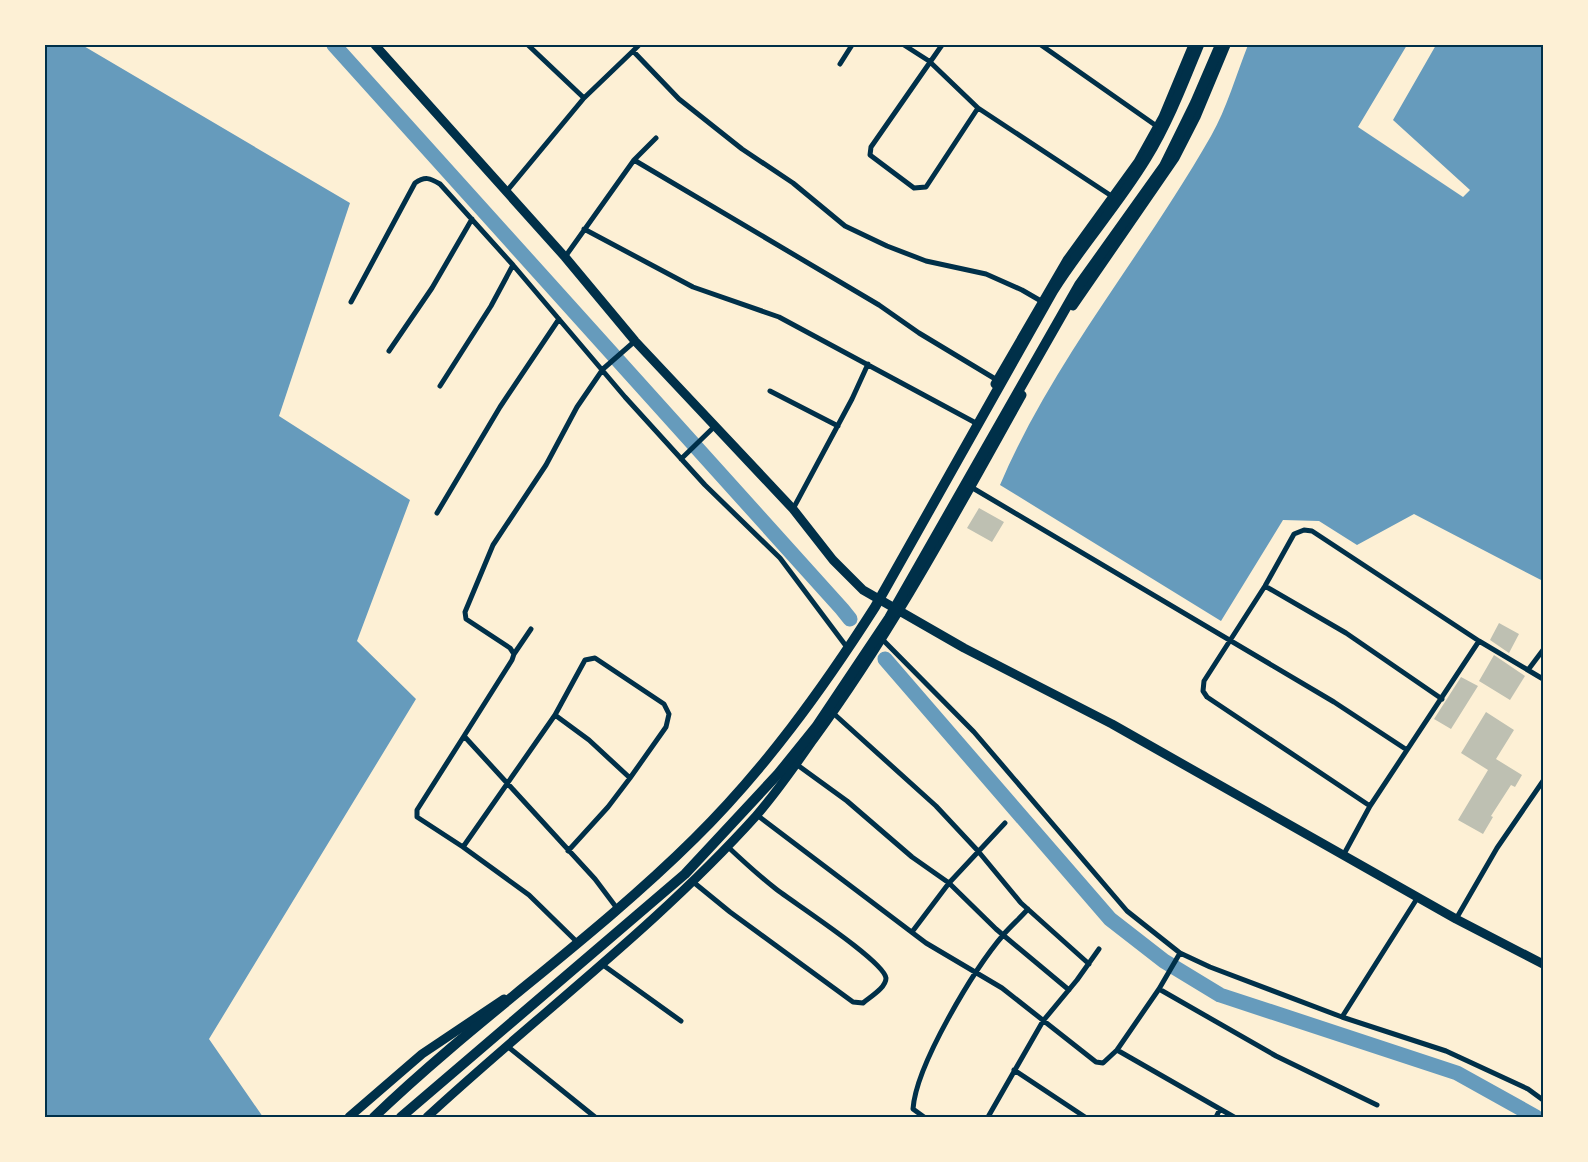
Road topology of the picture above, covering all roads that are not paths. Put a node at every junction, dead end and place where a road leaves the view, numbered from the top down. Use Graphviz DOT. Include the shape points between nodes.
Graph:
graph roads {
  1 [pos="375,45"];
  2 [pos="528,45"];
  3 [pos="639,45"];
  4 [pos="852,45"];
  5 [pos="904,45"];
  6 [pos="942,45"];
  7 [pos="1041,45"];
  8 [pos="1193,45"];
  9 [pos="1199,45"];
  10 [pos="1220,45"];
  11 [pos="1226,45"];
  12 [pos="633,51"];
  13 [pos="929,61"];
  14 [pos="840,64"];
  15 [pos="584,98"];
  16 [pos="978,108"];
  17 [pos="1158,127"];
  18 [pos="656,138"];
  19 [pos="634,160"];
  20 [pos="506,192"];
  21 [pos="1113,197"];
  22 [pos="472,219"];
  23 [pos="584,229"];
  24 [pos="565,257"];
  25 [pos="513,265"];
  26 [pos="1041,301"];
  27 [pos="351,302"];
  28 [pos="559,319"];
  29 [pos="635,341"];
  30 [pos="390,351"];
  31 [pos="868,364"];
  32 [pos="602,369"];
  33 [pos="997,380"];
  34 [pos="440,386"];
  35 [pos="770,390"];
  36 [pos="974,422"];
  37 [pos="715,426"];
  38 [pos="838,426"];
  39 [pos="681,459"];
  40 [pos="971,487"];
  41 [pos="793,510"];
  42 [pos="436,513"];
  43 [pos="1265,586"];
  44 [pos="875,598"];
  45 [pos="900,612"];
  46 [pos="531,628"];
  47 [pos="883,640"];
  48 [pos="1230,640"];
  49 [pos="1478,641"];
  50 [pos="846,646"];
  51 [pos="1543,650"];
  52 [pos="514,654"];
  53 [pos="1528,670"];
  54 [pos="1543,678"];
  55 [pos="1442,699"];
  56 [pos="833,713"];
  57 [pos="555,715"];
  58 [pos="464,736"];
  59 [pos="1407,750"];
  60 [pos="796,764"];
  61 [pos="630,778"];
  62 [pos="1543,781"];
  63 [pos="506,782"];
  64 [pos="1370,806"];
  65 [pos="757,815"];
  66 [pos="1005,823"];
  67 [pos="727,846"];
  68 [pos="463,847"];
  69 [pos="568,851"];
  70 [pos="978,851"];
  71 [pos="1344,854"];
  72 [pos="692,881"];
  73 [pos="949,884"];
  74 [pos="1418,897"];
  75 [pos="616,907"];
  76 [pos="1028,910"];
  77 [pos="1456,919"];
  78 [pos="912,932"];
  79 [pos="1003,935"];
  80 [pos="576,942"];
  81 [pos="1099,949"];
  82 [pos="1180,953"];
  83 [pos="1089,964"];
  84 [pos="1543,964"];
  85 [pos="603,966"];
  86 [pos="976,974"];
  87 [pos="1159,989"];
  88 [pos="1069,990"];
  89 [pos="1342,1017"];
  90 [pos="681,1021"];
  91 [pos="1042,1021"];
  92 [pos="507,1046"];
  93 [pos="1117,1050"];
  94 [pos="1014,1070"];
  95 [pos="1543,1100"];
  96 [pos="1377,1105"];
  97 [pos="1220,1110"];
  98 [pos="349,1117"];
  99 [pos="374,1117"];
  100 [pos="401,1117"];
  101 [pos="427,1117"];
  102 [pos="595,1117"];
  103 [pos="924,1117"];
  104 [pos="988,1117"];
  105 [pos="1085,1117"];
  106 [pos="1216,1117"];
  107 [pos="1234,1117"];
  1 -- 20 [label="main road"];
  2 -- 15 [label="street"];
  3 -- 12 [label="street"];
  4 -- 14 [label="street"];
  5 -- 13 [label="street"];
  6 -- 13 [label="street"];
  7 -- 17 [label="street"];
  8 -- 17 [label="main road"];
  9 -- 99 [label="highway" via="1171,113 1146,159 1053,291 875,607 799,719 742,788 670,862"];
  10 -- 100 [label="highway" via="1164,166 1079,285 889,618 816,727 778,774 680,878"];
  11 -- 40 [label="main road" via="1175,158 1078,297"];
  12 -- 15 [label="street"];
  12 -- 26 [label="street" via="679,99 742,150 793,183 845,226 926,261 986,274"];
  13 -- 16 [label="street"];
  13 -- 16 [label="street" via="871,147 872,158 914,188 926,187"];
  15 -- 20 [label="street"];
  16 -- 21 [label="street"];
  17 -- 21 [label="main road"];
  18 -- 19 [label="street"];
  19 -- 23 [label="street"];
  19 -- 33 [label="street" via="879,305"];
  20 -- 24 [label="main road"];
  21 -- 26 [label="main road"];
  22 -- 25 [label="street"];
  22 -- 27 [label="street" via="440,184 430,178 422,178 415,183"];
  22 -- 30 [label="street"];
  23 -- 24 [label="street"];
  23 -- 31 [label="street" via="693,287 779,317"];
  24 -- 29 [label="main road"];
  25 -- 28 [label="street"];
  25 -- 34 [label="street"];
  26 -- 33 [label="main road"];
  28 -- 32 [label="street"];
  28 -- 42 [label="street"];
  29 -- 32 [label="street"];
  29 -- 37 [label="main road"];
  31 -- 36 [label="street"];
  31 -- 38 [label="street"];
  32 -- 39 [label="street"];
  32 -- 52 [label="street" via="546,465 493,545 467,605 466,619"];
  33 -- 36 [label="main road"];
  35 -- 38 [label="street"];
  36 -- 44 [label="main road"];
  37 -- 39 [label="street"];
  37 -- 41 [label="main road"];
  38 -- 41 [label="street"];
  39 -- 50 [label="street" via="780,558"];
  40 -- 45 [label="main road"];
  40 -- 48 [label="street"];
  41 -- 44 [label="main road" via="833,560"];
  43 -- 48 [label="street"];
  43 -- 49 [label="street" via="1294,534 1312,531"];
  43 -- 55 [label="street" via="1346,633"];
  44 -- 45 [label="main road"];
  44 -- 50 [label="main road"];
  45 -- 47 [label="main road"];
  45 -- 71 [label="main road" via="1112,724"];
  46 -- 52 [label="street"];
  47 -- 56 [label="main road"];
  47 -- 82 [label="street" via="974,732 1126,911"];
  48 -- 59 [label="street"];
  48 -- 64 [label="street" via="1204,682 1203,691 1208,697"];
  49 -- 53 [label="street"];
  49 -- 55 [label="street"];
  50 -- 75 [label="main road" via="782,736 738,787 670,859"];
  51 -- 53 [label="street"];
  52 -- 58 [label="street"];
  53 -- 54 [label="street"];
  55 -- 59 [label="street"];
  56 -- 60 [label="main road"];
  56 -- 70 [label="street" via="936,806"];
  57 -- 61 [label="street" via="589,740"];
  57 -- 61 [label="street" via="589,658 595,658 664,704 669,714 666,727"];
  57 -- 63 [label="street"];
  58 -- 63 [label="street"];
  58 -- 68 [label="street" via="417,810 417,817 422,822"];
  59 -- 64 [label="street"];
  60 -- 65 [label="main road"];
  60 -- 73 [label="street" via="848,801 912,857"];
  61 -- 69 [label="street"];
  62 -- 77 [label="street" via="1496,848"];
  63 -- 68 [label="street"];
  63 -- 69 [label="street"];
  64 -- 71 [label="street"];
  65 -- 67 [label="main road"];
  65 -- 78 [label="street"];
  66 -- 70 [label="street"];
  67 -- 72 [label="main road"];
  67 -- 72 [label="street" via="777,890 857,948 884,972 884,985 863,1003 853,1002"];
  68 -- 80 [label="street" via="529,895"];
  69 -- 75 [label="street"];
  70 -- 73 [label="street"];
  70 -- 76 [label="street"];
  71 -- 74 [label="main road"];
  72 -- 85 [label="main road"];
  73 -- 78 [label="street"];
  73 -- 79 [label="street"];
  74 -- 77 [label="main road"];
  74 -- 89 [label="street"];
  75 -- 80 [label="main road"];
  76 -- 79 [label="street"];
  76 -- 83 [label="street"];
  77 -- 84 [label="main road"];
  78 -- 86 [label="street"];
  79 -- 86 [label="street"];
  79 -- 88 [label="street"];
  80 -- 98 [label="main road" via="518,988 422,1054"];
  81 -- 83 [label="street"];
  82 -- 87 [label="street"];
  82 -- 89 [label="street" via="1210,968"];
  83 -- 88 [label="street"];
  85 -- 90 [label="street"];
  85 -- 92 [label="main road"];
  86 -- 91 [label="street" via="1002,988"];
  86 -- 103 [label="street" via="934,1045 914,1096 913,1109"];
  87 -- 93 [label="street"];
  87 -- 96 [label="street" via="1276,1056"];
  88 -- 91 [label="street"];
  89 -- 95 [label="street" via="1446,1051 1528,1089"];
  91 -- 93 [label="street" via="1096,1062 1103,1063"];
  91 -- 94 [label="street"];
  92 -- 101 [label="main road"];
  92 -- 102 [label="street"];
  93 -- 97 [label="street"];
  94 -- 104 [label="street"];
  94 -- 105 [label="street"];
  97 -- 106 [label="street"];
  97 -- 107 [label="street"];
}
